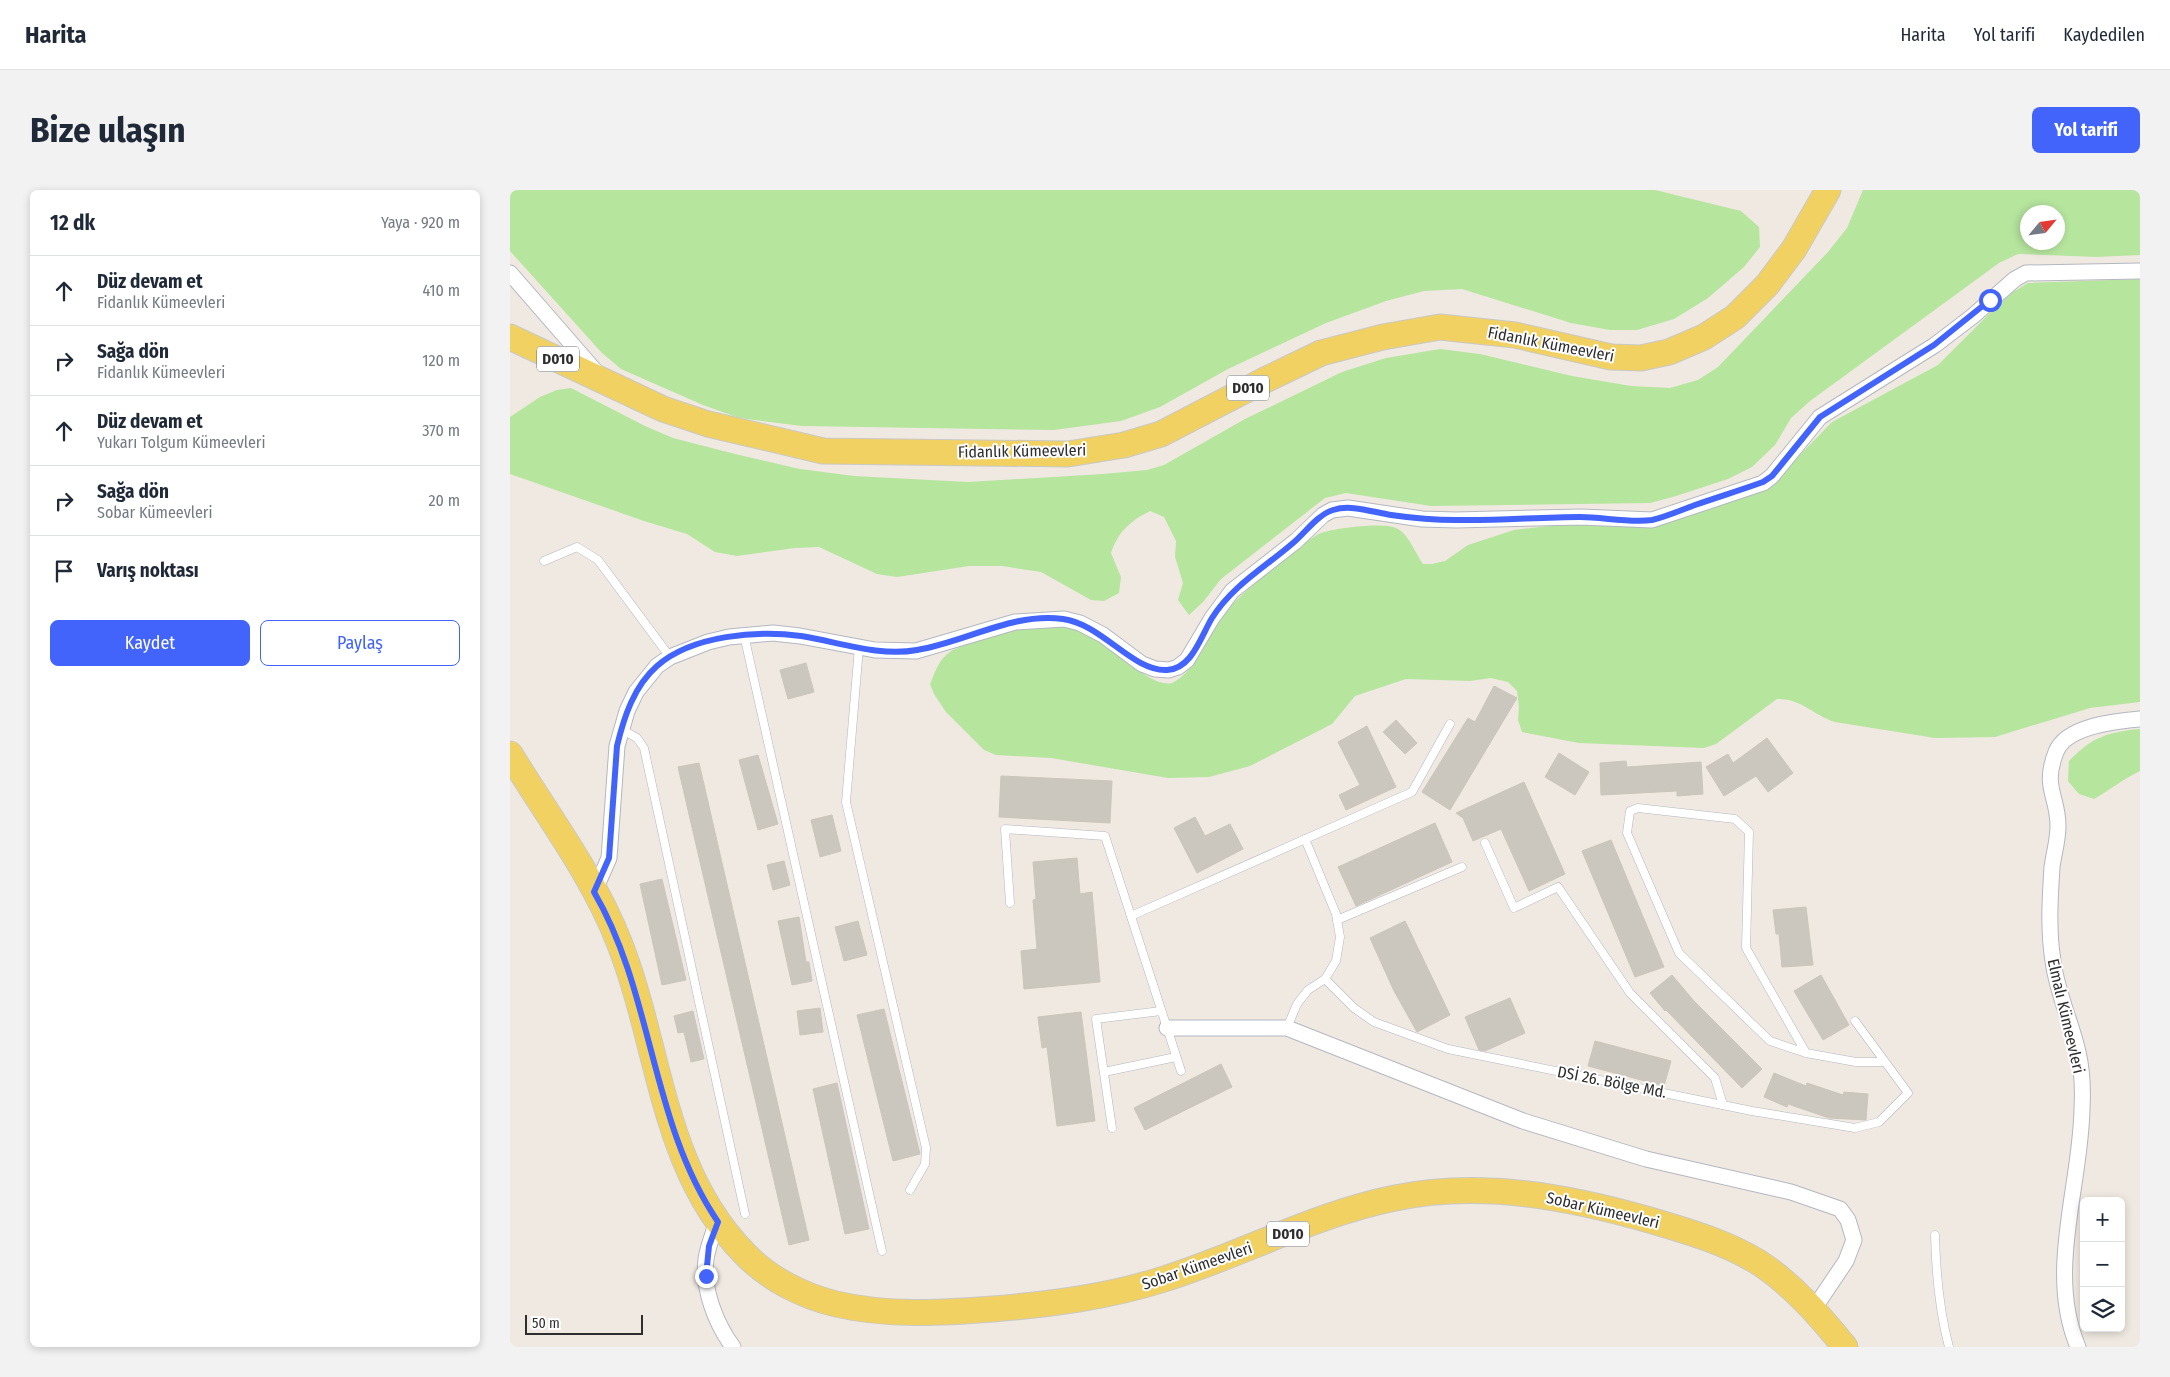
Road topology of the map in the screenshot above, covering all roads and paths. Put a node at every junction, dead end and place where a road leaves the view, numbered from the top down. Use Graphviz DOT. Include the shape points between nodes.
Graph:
graph roads {
  1 [pos="1828,190"];
  2 [pos="2140,270"];
  3 [pos="510,273"];
  4 [pos="510,337"];
  5 [pos="605,382"];
  6 [pos="544,561"];
  7 [pos="744,635"];
  8 [pos="859,647"];
  9 [pos="670,657"];
  10 [pos="2140,719"];
  11 [pos="1450,724"];
  12 [pos="621,729"];
  13 [pos="510,754"];
  14 [pos="1306,839"];
  15 [pos="1485,843"];
  16 [pos="1462,867"];
  17 [pos="594,892"];
  18 [pos="1010,903"];
  19 [pos="1131,916"];
  20 [pos="1337,920"];
  21 [pos="1325,979"];
  22 [pos="1161,1011"];
  23 [pos="1855,1021"];
  24 [pos="1167,1028"];
  25 [pos="1287,1028"];
  26 [pos="1806,1053"];
  27 [pos="1176,1057"];
  28 [pos="1885,1062"];
  29 [pos="1104,1072"];
  30 [pos="1181,1072"];
  31 [pos="1723,1105"];
  32 [pos="1112,1128"];
  33 [pos="910,1190"];
  34 [pos="745,1214"];
  35 [pos="718,1222"];
  36 [pos="1935,1235"];
  37 [pos="882,1250"];
  38 [pos="1813,1310"];
  39 [pos="733,1347"];
  40 [pos="1845,1347"];
  41 [pos="1949,1347"];
  42 [pos="2078,1347"];
  1 -- 5 [label="main road, Fidanlık Kümeevleri / D010" via="1794,249 1736,317 1704,337 1669,352 1641,358 1611,356 1515,335 1440,327 1321,353 1161,434 1124,445 1068,454 823,451 708,424"];
  2 -- 8 [label="street" via="2026,273 1934,345 1820,417 1772,476 1763,482 1652,520 1581,517 1456,520 1348,508 1332,510 1232,591 1187,660 1168,670 1148,666 1080,623 1051,618 1015,622 916,651"];
  3 -- 5 [label="street"];
  4 -- 5 [label="main road, D010"];
  6 -- 9 [label="lane" via="577,547 598,560"];
  7 -- 8 [label="street" via="800,636"];
  7 -- 9 [label="street" via="708,642"];
  7 -- 37 [label="lane"];
  8 -- 33 [label="lane" via="846,802 926,1148 925,1164"];
  9 -- 12 [label="street" via="657,666 636,692"];
  10 -- 42 [label="street, Elmalı Kümeevleri" via="2086,728 2068,738 2057,750 2050,770 2049,786 2058,817 2050,932 2057,987 2078,1053 2082,1084 2081,1135 2066,1260 2070,1327"];
  11 -- 14 [label="lane" via="1412,792"];
  12 -- 17 [label="street" via="609,858"];
  12 -- 34 [label="lane" via="637,738 644,748"];
  13 -- 17 [label="main road, D010"];
  14 -- 19 [label="lane"];
  14 -- 20 [label="lane"];
  15 -- 31 [label="lane" via="1514,908 1558,886 1630,993 1715,1078"];
  16 -- 20 [label="lane"];
  17 -- 35 [label="main road, D010" via="608,915 634,984 687,1170"];
  18 -- 19 [label="lane" via="1005,829 1105,836"];
  19 -- 22 [label="lane"];
  20 -- 21 [label="lane" via="1340,937 1336,960"];
  21 -- 25 [label="lane" via="1308,990 1297,1004"];
  21 -- 31 [label="lane, DSİ 26. Bölge Md." via="1354,1008 1374,1022 1448,1049"];
  22 -- 24 [label="lane"];
  22 -- 29 [label="lane" via="1096,1019"];
  23 -- 28 [label="lane"];
  24 -- 25 [label="street"];
  24 -- 27 [label="lane"];
  25 -- 38 [label="street" via="1523,1121 1646,1159 1791,1192 1840,1209 1848,1220 1854,1240 1846,1261"];
  26 -- 26 [label="lane" via="1770,1041 1679,953 1627,833 1630,811 1638,808 1735,819 1749,832 1746,948"];
  26 -- 28 [label="lane" via="1856,1062"];
  27 -- 29 [label="lane"];
  27 -- 30 [label="lane"];
  28 -- 31 [label="lane, DSİ 26. Bölge Md." via="1908,1093 1879,1122 1855,1128"];
  29 -- 32 [label="lane"];
  35 -- 38 [label="main road, Sobar Kümeevleri / D010" via="748,1258 768,1274 812,1296 864,1308 962,1312 1066,1303 1112,1294 1166,1279 1391,1198 1436,1191 1486,1190 1547,1196 1614,1210 1724,1243 1768,1269"];
  35 -- 39 [label="street" via="709,1246 706,1276 719,1322"];
  36 -- 41 [label="lane" via="1936,1278"];
  38 -- 40 [label="main road, Sobar Kümeevleri / D010"];
}
